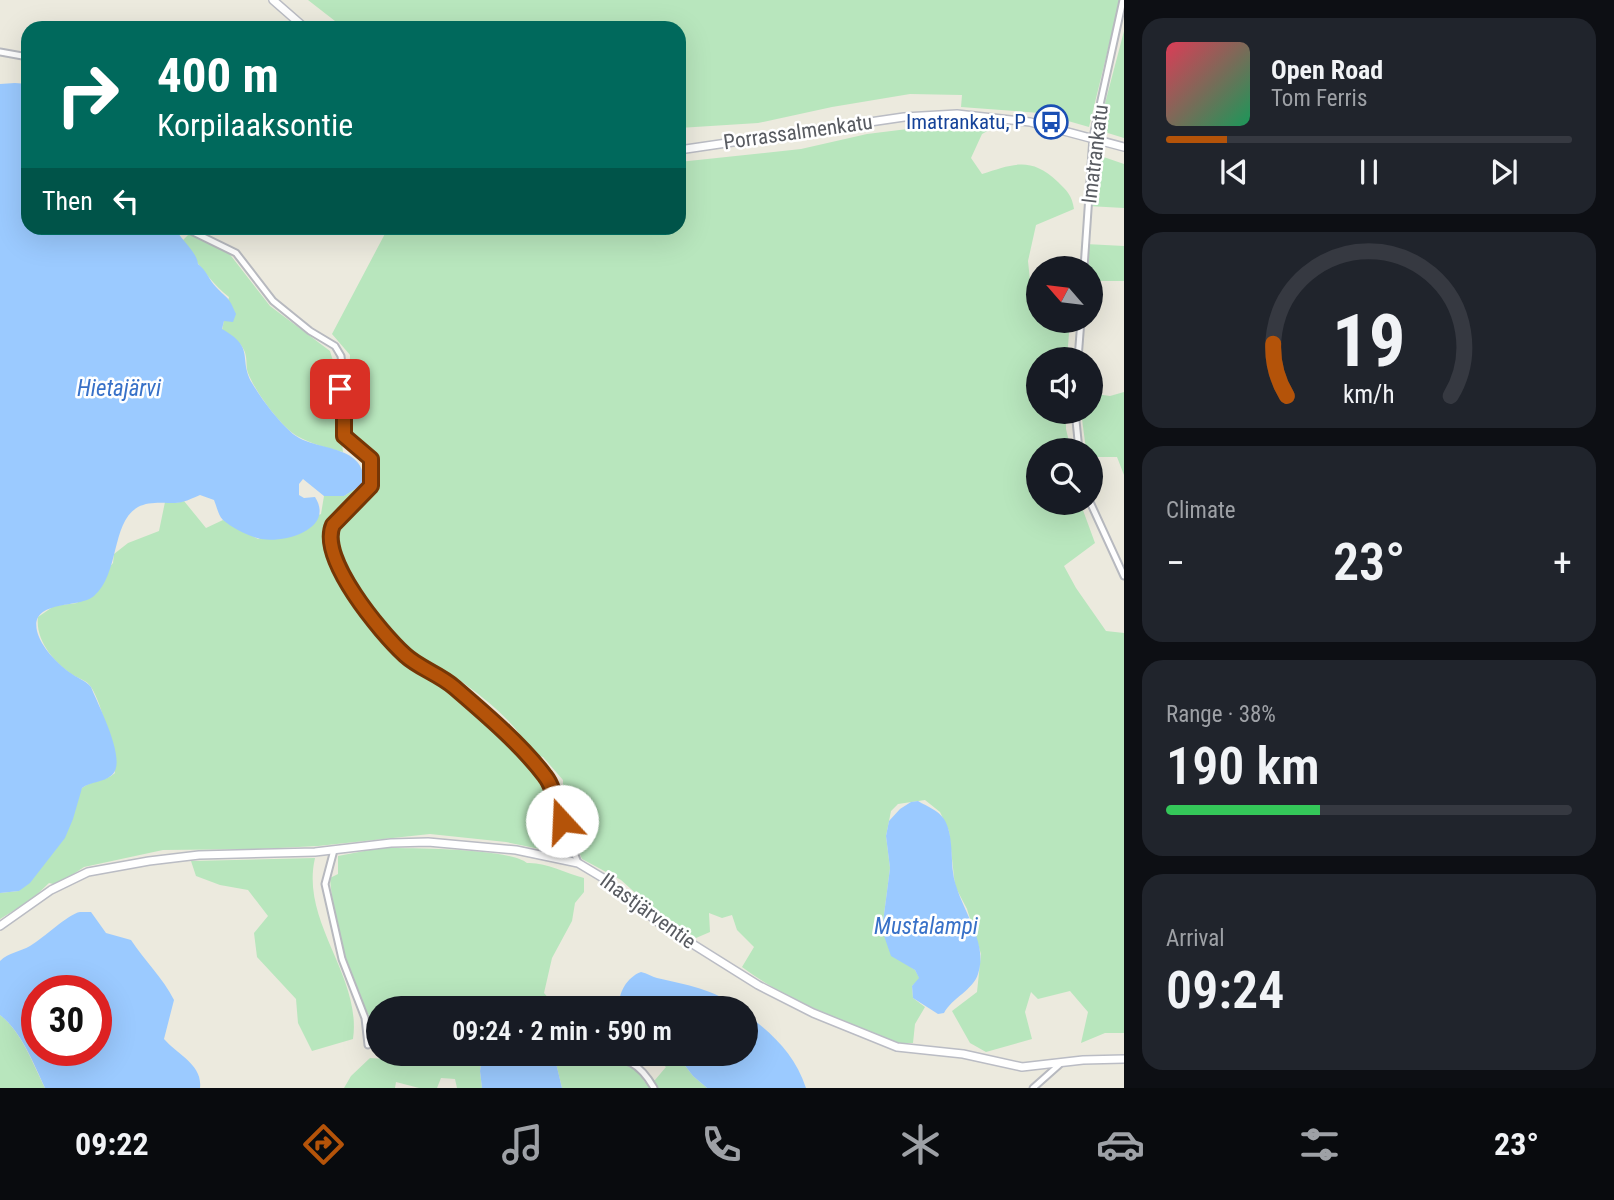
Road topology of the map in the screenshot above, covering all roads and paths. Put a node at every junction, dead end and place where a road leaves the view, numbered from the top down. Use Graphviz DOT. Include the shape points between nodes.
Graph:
graph roads {
  1 [pos="273,0"];
  2 [pos="1123,0"];
  3 [pos="297,21"];
  4 [pos="0,52"];
  5 [pos="21,56"];
  6 [pos="1093,137"];
  7 [pos="1124,147"];
  8 [pos="686,149"];
  9 [pos="199,235"];
  10 [pos="1085,256"];
  11 [pos="1096,515"];
  12 [pos="1124,576"];
  13 [pos="334,850"];
  14 [pos="578,863"];
  15 [pos="0,926"];
  16 [pos="366,1027"];
  17 [pos="1124,1059"];
  18 [pos="1059,1065"];
  19 [pos="637,1066"];
  20 [pos="654,1088"];
  21 [pos="1033,1088"];
  1 -- 3 [label="street"];
  2 -- 6 [label="street, Imatrankatu"];
  4 -- 5 [label="street"];
  6 -- 7 [label="street, Porrassalmenkatu"];
  6 -- 8 [label="street, Porrassalmenkatu" via="1030,122 957,114 904,117"];
  6 -- 10 [label="street, Imatrankatu"];
  9 -- 14 [label="street" via="236,253 273,301 335,346 342,365 344,436 371,459 371,486 333,525 329,533 333,553 361,604 406,657 484,713 547,778"];
  11 -- 12 [label="street"];
  13 -- 14 [label="street, Ihastjärventie" via="428,842 516,850"];
  13 -- 15 [label="street, Ihastjärventie" via="199,855 88,872 51,890"];
  13 -- 16 [label="street" via="325,884 342,959"];
  14 -- 18 [label="street, Ihastjärventie" via="659,923 767,990 814,1013 897,1047 963,1054 1022,1067"];
  17 -- 18 [label="street, Ihastjärventie"];
  18 -- 21 [label="street"];
  19 -- 20 [label="street"];
}
